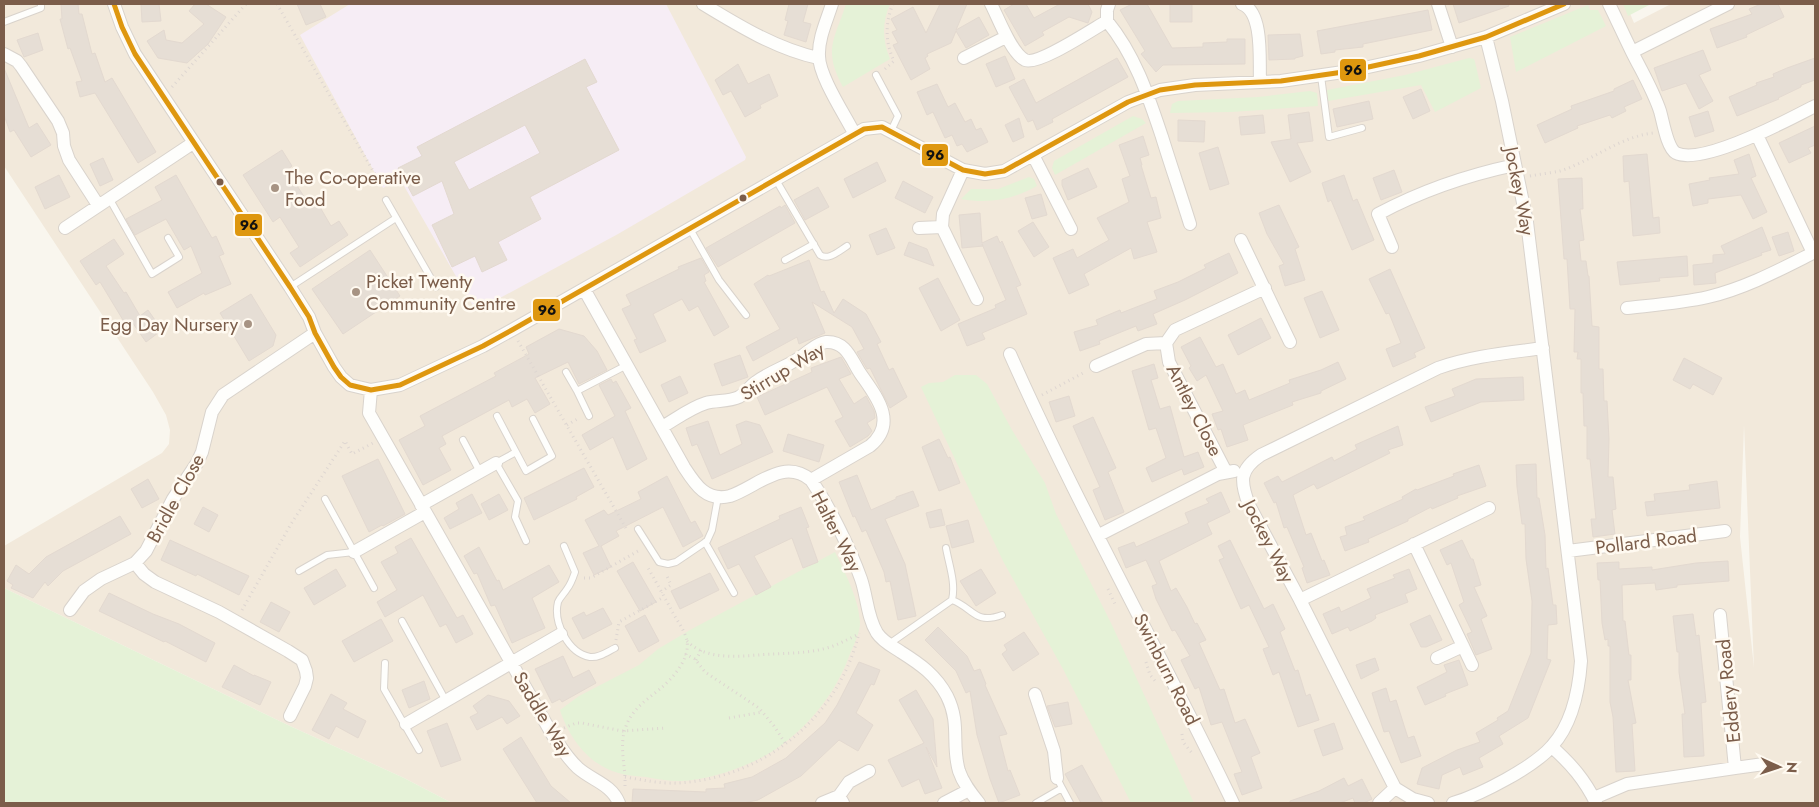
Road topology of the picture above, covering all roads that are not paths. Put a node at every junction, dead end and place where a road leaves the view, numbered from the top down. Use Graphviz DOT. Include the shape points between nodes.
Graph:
graph roads {
  1 [pos="41,4"];
  2 [pos="114,4"];
  3 [pos="703,4"];
  4 [pos="832,4"];
  5 [pos="991,4"];
  6 [pos="1109,4"];
  7 [pos="1242,4"];
  8 [pos="1438,4"];
  9 [pos="1564,4"];
  10 [pos="1609,4"];
  11 [pos="1728,4"];
  12 [pos="1108,21"];
  13 [pos="4,22"];
  14 [pos="1006,37"];
  15 [pos="1486,37"];
  16 [pos="1452,47"];
  17 [pos="1632,52"];
  18 [pos="4,54"];
  19 [pos="818,58"];
  20 [pos="964,58"];
  21 [pos="876,75"];
  22 [pos="1321,76"];
  23 [pos="1260,82"];
  24 [pos="1148,94"];
  25 [pos="1815,106"];
  26 [pos="1362,128"];
  27 [pos="891,131"];
  28 [pos="854,133"];
  29 [pos="1757,135"];
  30 [pos="193,143"];
  31 [pos="1033,155"];
  32 [pos="1515,165"];
  33 [pos="963,170"];
  34 [pos="776,180"];
  35 [pos="110,198"];
  36 [pos="386,200"];
  37 [pos="98,205"];
  38 [pos="396,218"];
  39 [pos="1190,224"];
  40 [pos="942,227"];
  41 [pos="66,228"];
  42 [pos="919,228"];
  43 [pos="690,229"];
  44 [pos="1071,229"];
  45 [pos="168,238"];
  46 [pos="1241,240"];
  47 [pos="814,244"];
  48 [pos="847,246"];
  49 [pos="1392,247"];
  50 [pos="1814,252"];
  51 [pos="785,260"];
  52 [pos="290,286"];
  53 [pos="436,287"];
  54 [pos="1265,288"];
  55 [pos="584,289"];
  56 [pos="977,299"];
  57 [pos="1627,308"];
  58 [pos="746,315"];
  59 [pos="315,333"];
  60 [pos="1290,342"];
  61 [pos="1166,343"];
  62 [pos="1543,348"];
  63 [pos="1010,354"];
  64 [pos="627,364"];
  65 [pos="1096,366"];
  66 [pos="566,372"];
  67 [pos="371,390"];
  68 [pos="576,391"];
  69 [pos="497,416"];
  70 [pos="589,416"];
  71 [pos="533,419"];
  72 [pos="662,427"];
  73 [pos="463,440"];
  74 [pos="516,452"];
  75 [pos="496,463"];
  76 [pos="480,472"];
  77 [pos="1226,472"];
  78 [pos="1244,473"];
  79 [pos="811,480"];
  80 [pos="718,497"];
  81 [pos="325,499"];
  82 [pos="423,508"];
  83 [pos="1489,508"];
  84 [pos="638,529"];
  85 [pos="1725,531"];
  86 [pos="1099,535"];
  87 [pos="526,541"];
  88 [pos="705,542"];
  89 [pos="1414,544"];
  90 [pos="564,546"];
  91 [pos="946,548"];
  92 [pos="1568,551"];
  93 [pos="354,552"];
  94 [pos="135,563"];
  95 [pos="299,570"];
  96 [pos="374,588"];
  97 [pos="734,593"];
  98 [pos="952,600"];
  99 [pos="1300,600"];
  100 [pos="70,610"];
  101 [pos="1002,615"];
  102 [pos="1720,615"];
  103 [pos="402,621"];
  104 [pos="561,634"];
  105 [pos="889,644"];
  106 [pos="1463,646"];
  107 [pos="614,648"];
  108 [pos="1437,658"];
  109 [pos="512,662"];
  110 [pos="384,663"];
  111 [pos="1472,665"];
  112 [pos="1035,694"];
  113 [pos="446,701"];
  114 [pos="290,716"];
  115 [pos="406,724"];
  116 [pos="1552,747"];
  117 [pos="419,750"];
  118 [pos="1764,764"];
  119 [pos="1736,768"];
  120 [pos="869,772"];
  121 [pos="1059,783"];
  122 [pos="1395,788"];
  123 [pos="969,790"];
  124 [pos="841,800"];
  125 [pos="1595,801"];
  126 [pos="619,803"];
  127 [pos="822,803"];
  128 [pos="944,803"];
  129 [pos="979,803"];
  130 [pos="1036,803"];
  131 [pos="1070,803"];
  132 [pos="1233,803"];
  133 [pos="1380,803"];
  134 [pos="1428,803"];
  135 [pos="1453,803"];
  1 -- 13 [label="lane" via="41,8"];
  2 -- 30 [label="street" via="135,54"];
  3 -- 19 [label="street" via="771,42"];
  4 -- 19 [label="street"];
  5 -- 14 [label="street"];
  6 -- 12 [label="street"];
  7 -- 23 [label="street" via="1252,11 1256,22"];
  8 -- 16 [label="street"];
  9 -- 15 [label="street"];
  10 -- 17 [label="street"];
  11 -- 17 [label="street"];
  12 -- 14 [label="street" via="1036,60 1024,59"];
  12 -- 24 [label="street" via="1135,63"];
  14 -- 20 [label="street"];
  15 -- 16 [label="street"];
  15 -- 32 [label="street, Jockey Way"];
  16 -- 22 [label="street"];
  17 -- 29 [label="street" via="1649,84 1672,150 1676,153 1691,155"];
  18 -- 37 [label="street" via="21,66 58,121 69,160"];
  19 -- 28 [label="street" via="826,81"];
  21 -- 27 [label="lane" via="898,116"];
  22 -- 23 [label="street"];
  22 -- 26 [label="lane" via="1329,137"];
  23 -- 24 [label="street" via="1194,85"];
  24 -- 31 [label="street"];
  24 -- 39 [label="street"];
  25 -- 29 [label="street"];
  27 -- 28 [label="street" via="873,127"];
  27 -- 33 [label="street"];
  28 -- 34 [label="street"];
  29 -- 50 [label="street"];
  30 -- 35 [label="street"];
  30 -- 52 [label="street"];
  31 -- 33 [label="street" via="1015,167 994,174"];
  31 -- 44 [label="street"];
  32 -- 49 [label="street" via="1450,183 1378,214"];
  32 -- 62 [label="street, Jockey Way" via="1527,222"];
  33 -- 40 [label="street" via="942,214"];
  34 -- 43 [label="street"];
  34 -- 47 [label="lane"];
  35 -- 37 [label="street"];
  35 -- 45 [label="lane" via="152,274 179,257"];
  36 -- 38 [label="lane"];
  37 -- 41 [label="street"];
  38 -- 52 [label="lane"];
  38 -- 53 [label="lane"];
  40 -- 42 [label="street"];
  40 -- 56 [label="street"];
  43 -- 55 [label="street"];
  43 -- 58 [label="lane" via="719,280"];
  46 -- 54 [label="street"];
  47 -- 48 [label="lane" via="822,257"];
  47 -- 51 [label="lane"];
  50 -- 57 [label="street" via="1758,280 1716,295"];
  52 -- 59 [label="street"];
  54 -- 60 [label="street"];
  54 -- 61 [label="street, Antley Close" via="1175,330"];
  55 -- 64 [label="street"];
  55 -- 67 [label="street" via="483,346 400,385"];
  59 -- 67 [label="street" via="341,377 350,385"];
  59 -- 94 [label="street, Bridle Close" via="223,395 212,412 197,463 173,499 146,551"];
  61 -- 65 [label="street" via="1146,344"];
  61 -- 77 [label="street, Antley Close" via="1170,362"];
  62 -- 78 [label="street, Jockey Way" via="1480,356 1438,368 1262,455"];
  62 -- 92 [label="street, Jockey Way"];
  63 -- 86 [label="street, Swinburn Road"];
  64 -- 68 [label="lane"];
  64 -- 72 [label="street"];
  66 -- 68 [label="lane"];
  67 -- 82 [label="street, Saddle Way" via="370,412"];
  68 -- 70 [label="lane"];
  69 -- 74 [label="lane"];
  71 -- 74 [label="lane" via="552,456 526,471"];
  72 -- 79 [label="street, Stirrup Way" via="704,404 741,396 758,381 798,360 823,342 838,344 848,352 880,400 883,424 879,436 870,446"];
  72 -- 80 [label="street" via="699,489"];
  73 -- 76 [label="lane"];
  74 -- 75 [label="lane"];
  75 -- 76 [label="street"];
  75 -- 87 [label="lane" via="518,501 515,518"];
  76 -- 82 [label="street"];
  77 -- 78 [label="street"];
  77 -- 86 [label="street"];
  78 -- 99 [label="street, Jockey Way" via="1244,491 1249,505"];
  79 -- 80 [label="street, Halter Way" via="801,474 781,471 736,494"];
  79 -- 105 [label="street, Halter Way" via="857,569 874,626"];
  80 -- 88 [label="lane" via="712,530"];
  81 -- 93 [label="lane"];
  82 -- 93 [label="street"];
  82 -- 109 [label="street, Saddle Way"];
  83 -- 89 [label="street"];
  84 -- 88 [label="lane" via="659,562 668,564"];
  85 -- 92 [label="street, Pollard Road"];
  86 -- 132 [label="street, Swinburn Road"];
  88 -- 97 [label="lane"];
  89 -- 99 [label="street"];
  89 -- 106 [label="street"];
  90 -- 104 [label="lane" via="575,572 558,603"];
  91 -- 98 [label="lane" via="952,578"];
  92 -- 116 [label="street, Jockey Way" via="1581,660 1580,679 1570,715"];
  93 -- 95 [label="lane" via="327,555"];
  93 -- 96 [label="lane"];
  94 -- 100 [label="street, Bridle Close" via="91,585"];
  94 -- 114 [label="street, Bridle Close" via="155,582 235,621 302,660 307,678"];
  98 -- 101 [label="lane" via="981,618"];
  98 -- 105 [label="lane"];
  99 -- 122 [label="street, Jockey Way"];
  102 -- 119 [label="street, Eddery Road"];
  103 -- 113 [label="lane"];
  104 -- 107 [label="lane" via="589,657"];
  104 -- 109 [label="street, Saddle Way"];
  105 -- 123 [label="street, Halter Way" via="928,670 946,695 955,716 959,770"];
  106 -- 108 [label="street"];
  106 -- 111 [label="street"];
  109 -- 113 [label="street, Saddle Way"];
  109 -- 126 [label="street, Saddle Way" via="566,756 590,777 608,787"];
  110 -- 115 [label="lane" via="384,689"];
  112 -- 121 [label="street" via="1054,751"];
  113 -- 115 [label="street, Saddle Way"];
  115 -- 117 [label="lane"];
  116 -- 125 [label="street" via="1575,769"];
  116 -- 135 [label="street, Jockey Way" via="1506,779"];
  118 -- 119 [label="street, Eddery Road"];
  119 -- 125 [label="street, Eddery Road" via="1628,784"];
  120 -- 124 [label="street" via="854,778"];
  121 -- 130 [label="lane"];
  121 -- 131 [label="lane"];
  122 -- 133 [label="street"];
  122 -- 134 [label="street" via="1413,800"];
  123 -- 128 [label="street"];
  123 -- 129 [label="street, Halter Way"];
  124 -- 127 [label="street"];
}
